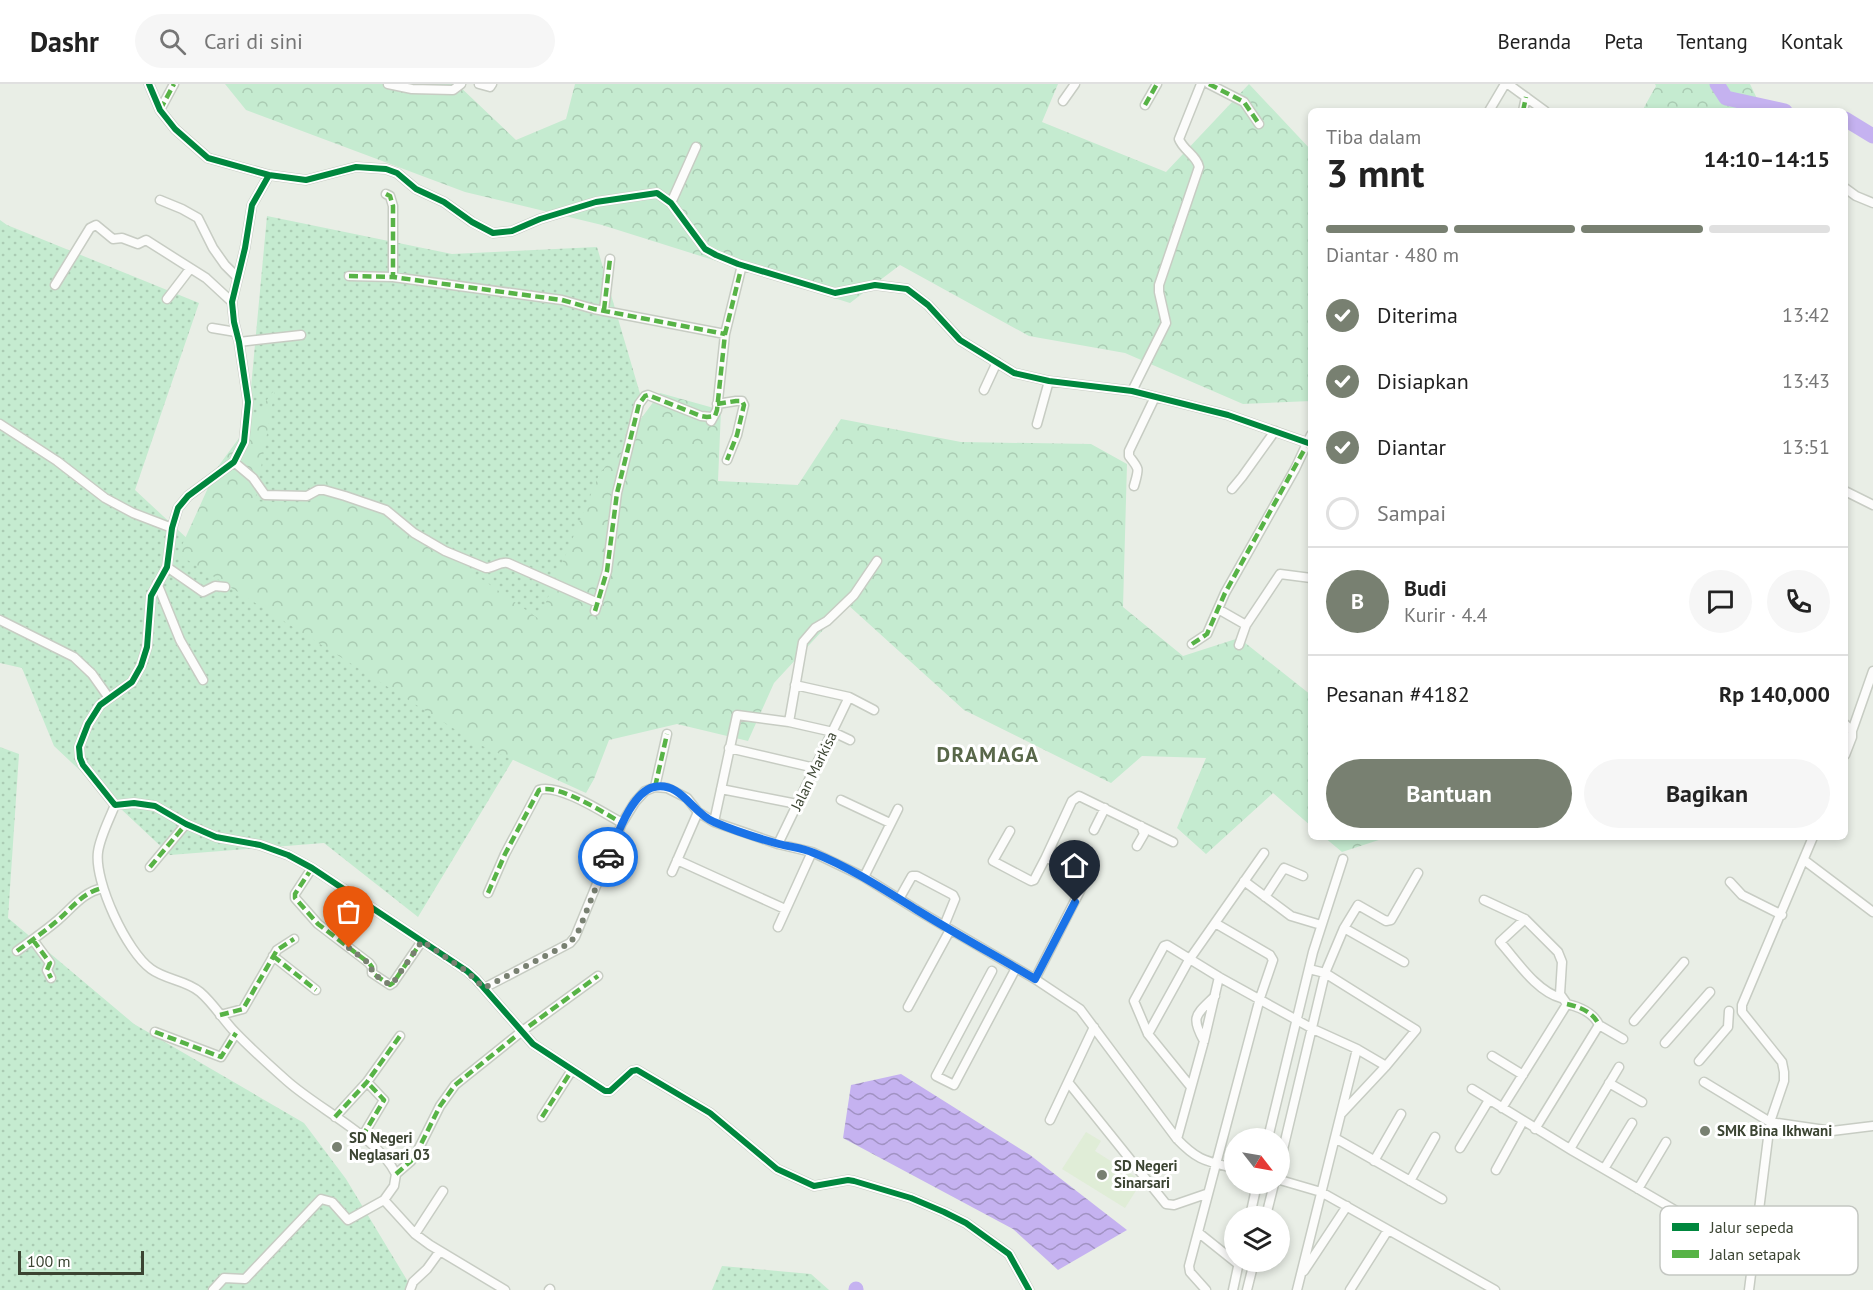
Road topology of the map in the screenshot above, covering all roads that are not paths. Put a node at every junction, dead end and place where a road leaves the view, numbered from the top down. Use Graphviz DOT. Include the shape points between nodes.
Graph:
graph roads {
  1 [pos="148,84"];
  2 [pos="174,84"];
  3 [pos="388,84"];
  4 [pos="461,84"];
  5 [pos="479,84"];
  6 [pos="492,84"];
  7 [pos="1075,84"];
  8 [pos="1157,84"];
  9 [pos="1201,84"];
  10 [pos="1209,84"];
  11 [pos="1507,84"];
  12 [pos="1526,97"];
  13 [pos="1063,101"];
  14 [pos="1145,105"];
  15 [pos="1491,108"];
  16 [pos="1524,108"];
  17 [pos="1541,108"];
  18 [pos="160,110"];
  19 [pos="1259,124"];
  20 [pos="696,147"];
  21 [pos="269,175"];
  22 [pos="1848,191"];
  23 [pos="386,194"];
  24 [pos="160,200"];
  25 [pos="1873,202"];
  26 [pos="671,203"];
  27 [pos="610,259"];
  28 [pos="742,265"];
  29 [pos="190,269"];
  30 [pos="349,276"];
  31 [pos="237,277"];
  32 [pos="393,277"];
  33 [pos="55,285"];
  34 [pos="167,299"];
  35 [pos="232,302"];
  36 [pos="604,310"];
  37 [pos="212,328"];
  38 [pos="236,332"];
  39 [pos="725,333"];
  40 [pos="302,335"];
  41 [pos="239,342"];
  42 [pos="997,362"];
  43 [pos="1049,381"];
  44 [pos="984,390"];
  45 [pos="1132,391"];
  46 [pos="1155,397"];
  47 [pos="717,404"];
  48 [pos="0,424"];
  49 [pos="1037,424"];
  50 [pos="1275,431"];
  51 [pos="1308,440"];
  52 [pos="1308,445"];
  53 [pos="727,460"];
  54 [pos="234,462"];
  55 [pos="1134,486"];
  56 [pos="1232,489"];
  57 [pos="1848,492"];
  58 [pos="1873,504"];
  59 [pos="172,528"];
  60 [pos="877,561"];
  61 [pos="167,567"];
  62 [pos="1308,578"];
  63 [pos="157,583"];
  64 [pos="225,587"];
  65 [pos="1218,609"];
  66 [pos="0,620"];
  67 [pos="1246,625"];
  68 [pos="1192,644"];
  69 [pos="1239,645"];
  70 [pos="1873,671"];
  71 [pos="203,680"];
  72 [pos="795,685"];
  73 [pos="1870,691"];
  74 [pos="849,697"];
  75 [pos="109,698"];
  76 [pos="874,710"];
  77 [pos="789,722"];
  78 [pos="1848,727"];
  79 [pos="832,732"];
  80 [pos="1852,732"];
  81 [pos="667,734"];
  82 [pos="850,740"];
  83 [pos="1848,747"];
  84 [pos="729,748"];
  85 [pos="815,768"];
  86 [pos="655,786"];
  87 [pos="721,789"];
  88 [pos="841,800"];
  89 [pos="797,804"];
  90 [pos="115,805"];
  91 [pos="1105,808"];
  92 [pos="898,809"];
  93 [pos="698,812"];
  94 [pos="714,822"];
  95 [pos="622,823"];
  96 [pos="890,823"];
  97 [pos="186,824"];
  98 [pos="1141,826"];
  99 [pos="1094,830"];
  100 [pos="1010,831"];
  101 [pos="1812,840"];
  102 [pos="1173,842"];
  103 [pos="778,844"];
  104 [pos="1137,846"];
  105 [pos="812,852"];
  106 [pos="1264,853"];
  107 [pos="1046,857"];
  108 [pos="1342,859"];
  109 [pos="677,860"];
  110 [pos="1804,860"];
  111 [pos="150,867"];
  112 [pos="312,868"];
  113 [pos="672,872"];
  114 [pos="1418,873"];
  115 [pos="1303,876"];
  116 [pos="864,877"];
  117 [pos="1244,881"];
  118 [pos="1730,882"];
  119 [pos="103,888"];
  120 [pos="488,893"];
  121 [pos="1265,897"];
  122 [pos="899,899"];
  123 [pos="1484,900"];
  124 [pos="785,909"];
  125 [pos="1873,912"];
  126 [pos="1782,915"];
  127 [pos="1525,919"];
  128 [pos="1215,923"];
  129 [pos="1321,925"];
  130 [pos="778,927"];
  131 [pos="947,928"];
  132 [pos="1344,928"];
  133 [pos="294,939"];
  134 [pos="33,940"];
  135 [pos="422,941"];
  136 [pos="16,951"];
  137 [pos="273,956"];
  138 [pos="1189,960"];
  139 [pos="1404,962"];
  140 [pos="1684,962"];
  141 [pos="1016,968"];
  142 [pos="1309,969"];
  143 [pos="992,971"];
  144 [pos="1325,973"];
  145 [pos="598,976"];
  146 [pos="1219,977"];
  147 [pos="51,978"];
  148 [pos="1035,979"];
  149 [pos="484,988"];
  150 [pos="316,990"];
  151 [pos="1710,992"];
  152 [pos="1215,996"];
  153 [pos="1260,998"];
  154 [pos="1564,1001"];
  155 [pos="908,1007"];
  156 [pos="1729,1011"];
  157 [pos="220,1015"];
  158 [pos="1296,1019"];
  159 [pos="1634,1021"];
  160 [pos="1599,1025"];
  161 [pos="1094,1027"];
  162 [pos="1313,1029"];
  163 [pos="155,1032"];
  164 [pos="521,1032"];
  165 [pos="236,1033"];
  166 [pos="1148,1034"];
  167 [pos="400,1036"];
  168 [pos="1623,1039"];
  169 [pos="1204,1041"];
  170 [pos="1665,1043"];
  171 [pos="1357,1049"];
  172 [pos="1492,1056"];
  173 [pos="1699,1061"];
  174 [pos="1386,1066"];
  175 [pos="1618,1068"];
  176 [pos="572,1070"];
  177 [pos="1522,1075"];
  178 [pos="367,1082"];
  179 [pos="1068,1082"];
  180 [pos="1609,1083"];
  181 [pos="1704,1083"];
  182 [pos="1191,1087"];
  183 [pos="1472,1089"];
  184 [pos="1489,1100"];
  185 [pos="1642,1102"];
  186 [pos="1502,1108"];
  187 [pos="1341,1114"];
  188 [pos="1401,1114"];
  189 [pos="335,1117"];
  190 [pos="542,1117"];
  191 [pos="1050,1120"];
  192 [pos="1523,1121"];
  193 [pos="1770,1122"];
  194 [pos="1632,1123"];
  195 [pos="1873,1126"];
  196 [pos="1270,1128"];
  197 [pos="1288,1128"];
  198 [pos="1535,1129"];
  199 [pos="362,1137"];
  200 [pos="1435,1137"];
  201 [pos="1335,1138"];
  202 [pos="1178,1139"];
  203 [pos="1666,1142"];
  204 [pos="1460,1148"];
  205 [pos="1570,1149"];
  206 [pos="1374,1161"];
  207 [pos="1217,1164"];
  208 [pos="1224,1166"];
  209 [pos="1604,1169"];
  210 [pos="1496,1170"];
  211 [pos="396,1174"];
  212 [pos="1410,1181"];
  213 [pos="1290,1183"];
  214 [pos="1638,1189"];
  215 [pos="443,1191"];
  216 [pos="1321,1192"];
  217 [pos="1206,1194"];
  218 [pos="1442,1199"];
  219 [pos="384,1200"];
  220 [pos="1347,1206"];
  221 [pos="1667,1206"];
  222 [pos="1759,1206"];
  223 [pos="1388,1230"];
  224 [pos="1199,1233"];
  225 [pos="415,1234"];
  226 [pos="440,1251"];
  227 [pos="1224,1252"];
  228 [pos="1237,1272"];
  229 [pos="1252,1272"];
  230 [pos="1751,1275"];
  231 [pos="1301,1276"];
  232 [pos="213,1290"];
  233 [pos="410,1290"];
  234 [pos="505,1290"];
  235 [pos="1029,1290"];
  236 [pos="1206,1290"];
  237 [pos="1233,1290"];
  238 [pos="1247,1290"];
  239 [pos="1298,1290"];
  240 [pos="1350,1290"];
  241 [pos="1495,1290"];
  242 [pos="1749,1290"];
  1 -- 18 [label="street"];
  2 -- 18 [label="street"];
  3 -- 4 [label="street" via="453,90"];
  5 -- 6 [label="street"];
  7 -- 13 [label="street"];
  8 -- 14 [label="street"];
  9 -- 45 [label="street" via="1179,139 1199,167 1159,285 1166,323"];
  10 -- 19 [label="street" via="1244,102"];
  11 -- 12 [label="street"];
  11 -- 15 [label="street"];
  12 -- 16 [label="street"];
  12 -- 17 [label="street"];
  18 -- 21 [label="street" via="208,158"];
  20 -- 26 [label="street"];
  21 -- 26 [label="street" via="306,180 356,168 386,169 493,233 512,231 596,202 653,192"];
  21 -- 31 [label="street" via="252,206"];
  22 -- 25 [label="street"];
  23 -- 32 [label="street" via="393,206"];
  24 -- 31 [label="street" via="198,218 213,248"];
  26 -- 28 [label="street" via="705,249"];
  27 -- 36 [label="street"];
  28 -- 39 [label="street"];
  28 -- 42 [label="street" via="835,293 875,285 907,289 928,305 960,340"];
  29 -- 33 [label="street" via="146,240 138,244 113,239 93,225"];
  29 -- 34 [label="street"];
  29 -- 35 [label="street"];
  30 -- 32 [label="street"];
  31 -- 35 [label="street"];
  32 -- 36 [label="street" via="562,300"];
  35 -- 38 [label="street"];
  36 -- 39 [label="street"];
  37 -- 38 [label="street"];
  38 -- 41 [label="street"];
  39 -- 47 [label="street"];
  40 -- 41 [label="street"];
  41 -- 54 [label="street" via="248,415 244,442"];
  42 -- 43 [label="street" via="1014,373"];
  42 -- 44 [label="street"];
  43 -- 45 [label="street"];
  43 -- 49 [label="street"];
  45 -- 46 [label="street"];
  46 -- 50 [label="street"];
  46 -- 55 [label="street" via="1129,451 1139,470"];
  47 -- 53 [label="street" via="741,401 744,405"];
  47 -- 54 [label="street" via="711,419 648,395 639,404 596,607 508,563 486,568 445,551 386,510 345,496 324,490 307,496 265,495"];
  48 -- 59 [label="street" via="105,498"];
  50 -- 51 [label="street"];
  50 -- 56 [label="street"];
  52 -- 65 [label="street"];
  54 -- 59 [label="street" via="184,500"];
  57 -- 58 [label="street"];
  59 -- 61 [label="street"];
  60 -- 72 [label="street" via="854,595 806,637"];
  61 -- 63 [label="street"];
  61 -- 64 [label="street" via="201,592 215,586"];
  62 -- 67 [label="street" via="1280,574"];
  63 -- 71 [label="street" via="180,640"];
  63 -- 75 [label="street" via="150,602 147,647 141,666 132,682"];
  65 -- 67 [label="street"];
  65 -- 68 [label="street" via="1207,634"];
  66 -- 75 [label="street" via="74,657"];
  67 -- 69 [label="street"];
  70 -- 73 [label="street"];
  72 -- 74 [label="street"];
  72 -- 77 [label="street"];
  73 -- 80 [label="street"];
  74 -- 76 [label="street"];
  74 -- 79 [label="street, Jalan Markisa"];
  75 -- 90 [label="street" via="92,717 79,753 85,768"];
  77 -- 79 [label="street"];
  77 -- 84 [label="street" via="739,714"];
  78 -- 80 [label="street"];
  79 -- 82 [label="street"];
  79 -- 85 [label="street, Jalan Markisa"];
  80 -- 83 [label="street"];
  81 -- 86 [label="street"];
  84 -- 85 [label="street"];
  84 -- 87 [label="street"];
  85 -- 89 [label="street, Jalan Markisa"];
  86 -- 93 [label="street" via="680,794"];
  86 -- 95 [label="street" via="640,796"];
  87 -- 89 [label="street"];
  87 -- 94 [label="street"];
  88 -- 96 [label="street"];
  89 -- 103 [label="street, Jalan Markisa"];
  90 -- 97 [label="street" via="155,806"];
  90 -- 119 [label="street" via="98,851"];
  91 -- 98 [label="street"];
  91 -- 99 [label="street"];
  91 -- 107 [label="street" via="1082,797 1074,798"];
  92 -- 96 [label="street"];
  93 -- 94 [label="street"];
  93 -- 109 [label="street"];
  94 -- 103 [label="street"];
  95 -- 120 [label="street" via="568,795 548,788 539,790"];
  95 -- 149 [label="street" via="570,943"];
  96 -- 116 [label="street"];
  97 -- 111 [label="street"];
  97 -- 112 [label="street" via="223,840 274,849"];
  98 -- 102 [label="street"];
  98 -- 104 [label="street" via="1144,834"];
  100 -- 107 [label="street" via="993,861 1031,881"];
  101 -- 110 [label="street"];
  103 -- 105 [label="street"];
  105 -- 116 [label="street"];
  105 -- 124 [label="street"];
  106 -- 117 [label="street"];
  107 -- 148 [label="street" via="1085,880"];
  108 -- 129 [label="street"];
  109 -- 113 [label="street"];
  109 -- 124 [label="street"];
  110 -- 125 [label="street"];
  110 -- 126 [label="street"];
  112 -- 135 [label="street"];
  112 -- 135 [label="street" via="295,898 318,924 369,963 372,973 386,983 393,983"];
  114 -- 132 [label="street" via="1389,921 1358,905"];
  115 -- 121 [label="street" via="1284,868"];
  116 -- 122 [label="street"];
  117 -- 121 [label="street"];
  117 -- 128 [label="street"];
  118 -- 126 [label="street" via="1742,896"];
  119 -- 134 [label="street" via="80,898"];
  119 -- 157 [label="street" via="124,937 141,961 152,970 193,987"];
  121 -- 129 [label="street" via="1291,916"];
  122 -- 131 [label="street"];
  122 -- 131 [label="street" via="912,876 953,895"];
  123 -- 127 [label="street"];
  124 -- 130 [label="street"];
  126 -- 193 [label="street" via="1742,1005 1742,1012 1782,1062 1784,1082"];
  127 -- 154 [label="street" via="1562,957"];
  127 -- 154 [label="street" via="1500,942 1537,983"];
  128 -- 138 [label="street"];
  128 -- 153 [label="street" via="1272,957"];
  129 -- 142 [label="street"];
  131 -- 141 [label="street"];
  131 -- 155 [label="street"];
  132 -- 139 [label="street"];
  132 -- 144 [label="street"];
  133 -- 137 [label="street" via="280,946"];
  134 -- 136 [label="street"];
  134 -- 147 [label="street" via="50,963 47,970"];
  135 -- 149 [label="street"];
  137 -- 150 [label="street"];
  137 -- 157 [label="street" via="245,1006"];
  138 -- 146 [label="street"];
  138 -- 166 [label="street"];
  138 -- 166 [label="street" via="1164,946 1135,996"];
  140 -- 159 [label="street"];
  141 -- 143 [label="street" via="954,1085 936,1076"];
  141 -- 148 [label="street"];
  142 -- 144 [label="street"];
  142 -- 158 [label="street"];
  144 -- 162 [label="street"];
  144 -- 174 [label="street" via="1415,1029"];
  145 -- 164 [label="street"];
  146 -- 152 [label="street"];
  146 -- 153 [label="street"];
  148 -- 161 [label="street" via="1080,1009"];
  149 -- 164 [label="street"];
  151 -- 170 [label="street"];
  152 -- 169 [label="street"];
  152 -- 169 [label="street" via="1196,1020"];
  153 -- 158 [label="street"];
  153 -- 207 [label="street"];
  154 -- 160 [label="street" via="1596,1017"];
  154 -- 177 [label="street"];
  156 -- 173 [label="street" via="1728,1027"];
  157 -- 165 [label="street"];
  158 -- 162 [label="street"];
  158 -- 196 [label="street"];
  160 -- 168 [label="street"];
  160 -- 198 [label="street"];
  161 -- 179 [label="street"];
  161 -- 202 [label="street"];
  162 -- 171 [label="street"];
  162 -- 197 [label="street"];
  163 -- 165 [label="street" via="220,1057"];
  164 -- 176 [label="street"];
  164 -- 211 [label="street" via="455,1086 440,1106 416,1154"];
  165 -- 189 [label="street" via="292,1085"];
  166 -- 182 [label="street"];
  167 -- 178 [label="street"];
  169 -- 182 [label="street"];
  171 -- 174 [label="street"];
  171 -- 187 [label="street"];
  172 -- 177 [label="street"];
  174 -- 187 [label="street"];
  175 -- 180 [label="street"];
  176 -- 190 [label="street"];
  176 -- 235 [label="street" via="608,1092 637,1070 710,1113 777,1169 814,1186 854,1181 950,1214 1005,1250"];
  177 -- 186 [label="street"];
  178 -- 189 [label="street"];
  178 -- 199 [label="street" via="384,1100"];
  179 -- 191 [label="street"];
  179 -- 217 [label="street" via="1166,1204"];
  180 -- 185 [label="street"];
  180 -- 205 [label="street"];
  181 -- 193 [label="street"];
  182 -- 202 [label="street"];
  183 -- 184 [label="street"];
  184 -- 186 [label="street"];
  184 -- 204 [label="street"];
  186 -- 192 [label="street"];
  187 -- 201 [label="street"];
  188 -- 206 [label="street"];
  189 -- 199 [label="street"];
  192 -- 198 [label="street"];
  192 -- 210 [label="street"];
  193 -- 195 [label="street" via="1832,1131"];
  193 -- 222 [label="street"];
  194 -- 209 [label="street"];
  198 -- 205 [label="street"];
  199 -- 211 [label="street" via="392,1164"];
  200 -- 212 [label="street"];
  201 -- 206 [label="street"];
  201 -- 216 [label="street"];
  202 -- 207 [label="street" via="1198,1158"];
  203 -- 214 [label="street"];
  205 -- 209 [label="street"];
  206 -- 212 [label="street"];
  207 -- 208 [label="street"];
  207 -- 217 [label="street"];
  209 -- 214 [label="street"];
  211 -- 219 [label="street" via="394,1186"];
  212 -- 218 [label="street"];
  213 -- 216 [label="street"];
  214 -- 221 [label="street"];
  215 -- 225 [label="street"];
  216 -- 220 [label="street"];
  216 -- 231 [label="street"];
  217 -- 224 [label="street"];
  219 -- 225 [label="street"];
  219 -- 232 [label="street" via="348,1220 332,1202 321,1199 245,1279 224,1278"];
  220 -- 223 [label="street"];
  220 -- 231 [label="street"];
  223 -- 240 [label="street"];
  223 -- 241 [label="street"];
  224 -- 227 [label="street"];
  224 -- 236 [label="street" via="1189,1269"];
  225 -- 226 [label="street"];
  226 -- 233 [label="street"];
  226 -- 234 [label="street"];
  228 -- 237 [label="street"];
  229 -- 238 [label="street"];
  230 -- 242 [label="street"];
  231 -- 239 [label="street"];
}
